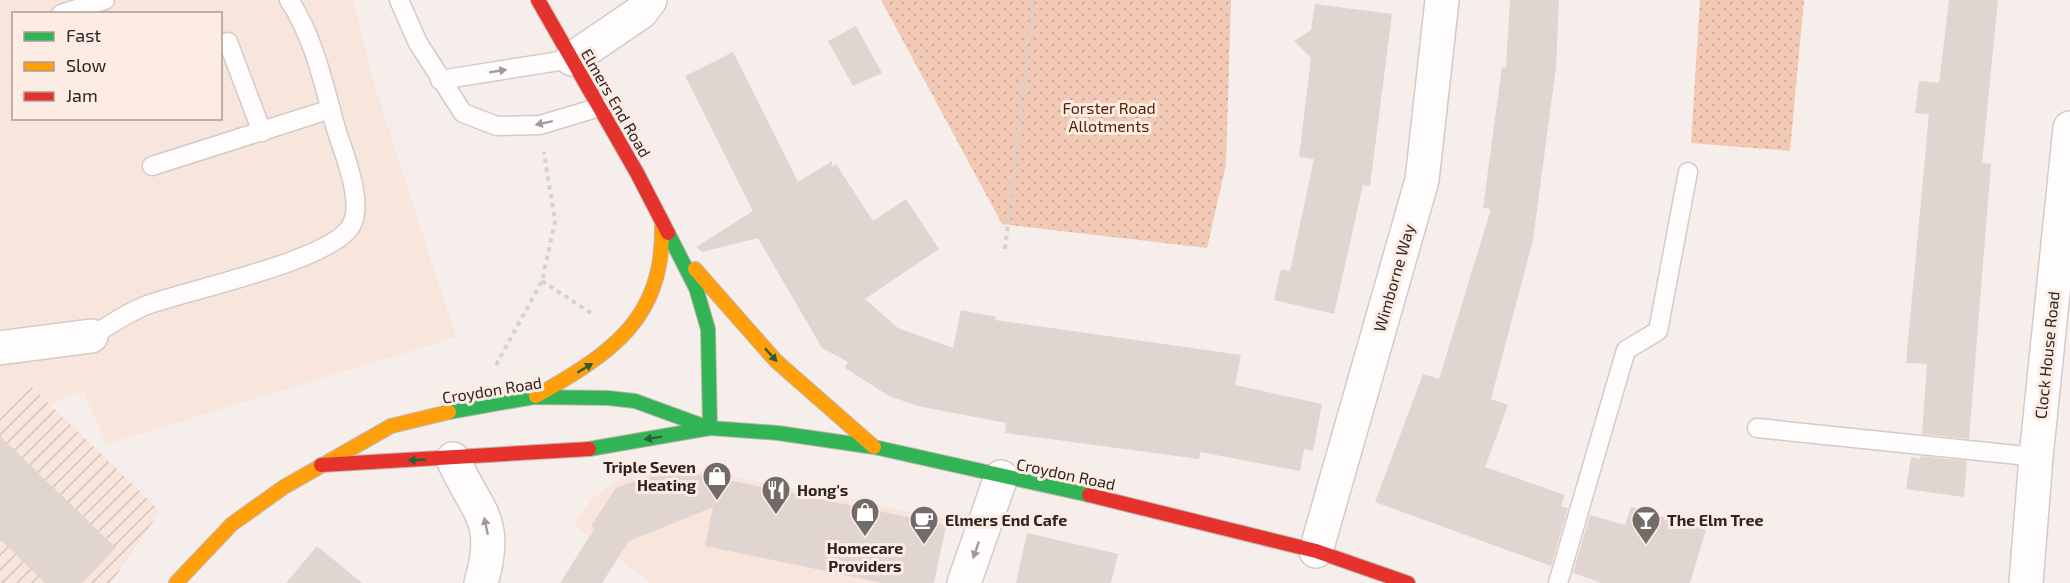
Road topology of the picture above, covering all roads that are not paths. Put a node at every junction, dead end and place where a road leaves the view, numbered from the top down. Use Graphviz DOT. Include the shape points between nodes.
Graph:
graph roads {
  1 [pos="105,0"];
  2 [pos="289,0"];
  3 [pos="399,0"];
  4 [pos="538,0"];
  5 [pos="650,0"];
  6 [pos="1442,0"];
  7 [pos="67,12"];
  8 [pos="222,44"];
  9 [pos="572,59"];
  10 [pos="440,80"];
  11 [pos="600,107"];
  12 [pos="331,109"];
  13 [pos="2070,128"];
  14 [pos="262,132"];
  15 [pos="152,166"];
  16 [pos="1688,172"];
  17 [pos="662,225"];
  18 [pos="91,336"];
  19 [pos="0,348"];
  20 [pos="534,397"];
  21 [pos="710,428"];
  22 [pos="1757,428"];
  23 [pos="874,447"];
  24 [pos="2036,457"];
  25 [pos="453,459"];
  26 [pos="321,465"];
  27 [pos="1001,477"];
  28 [pos="1316,551"];
  29 [pos="176,583"];
  30 [pos="481,583"];
  31 [pos="964,583"];
  32 [pos="1408,583"];
  33 [pos="1558,583"];
  34 [pos="2026,583"];
  1 -- 7 [label="lane"];
  2 -- 12 [label="lane" via="305,24"];
  3 -- 10 [label="lane"];
  4 -- 9 [label="main road, Elmers End Road"];
  5 -- 9 [label="street" via="641,12"];
  6 -- 28 [label="street, Wimborne Way" via="1422,180"];
  8 -- 14 [label="lane" via="228,42"];
  10 -- 9 [label="lane, one-way"];
  9 -- 11 [label="main road, Elmers End Road"];
  11 -- 10 [label="lane, one-way" via="540,125 497,126 463,113"];
  11 -- 17 [label="main road, Elmers End Road"];
  12 -- 14 [label="lane"];
  12 -- 18 [label="lane" via="357,209 351,227 336,242 303,257 145,305"];
  13 -- 24 [label="street, Clock House Road"];
  14 -- 15 [label="lane"];
  16 -- 33 [label="lane" via="1658,331 1626,350"];
  20 -- 17 [label="main road, Elmers End Road, one-way" via="602,357 646,309 662,261"];
  17 -- 21 [label="main road, Elmers End Road" via="696,288 708,329"];
  17 -- 23 [label="main road, one-way" via="701,277 776,361"];
  18 -- 19 [label="street"];
  20 -- 21 [label="main road, Croydon Road" via="635,401"];
  20 -- 26 [label="main road, Croydon Road" via="473,406 391,426"];
  21 -- 23 [label="main road, Croydon Road"];
  21 -- 25 [label="main road, Croydon Road, one-way" via="587,449"];
  22 -- 24 [label="lane"];
  23 -- 27 [label="main road, Croydon Road"];
  24 -- 34 [label="street, Clock House Road"];
  25 -- 26 [label="main road, Croydon Road, one-way"];
  30 -- 25 [label="street, one-way" via="487,564 488,533 483,512"];
  26 -- 29 [label="main road, Croydon Road" via="232,524"];
  27 -- 28 [label="main road, Croydon Road"];
  27 -- 31 [label="street, one-way"];
  28 -- 32 [label="main road, Croydon Road"];
}
